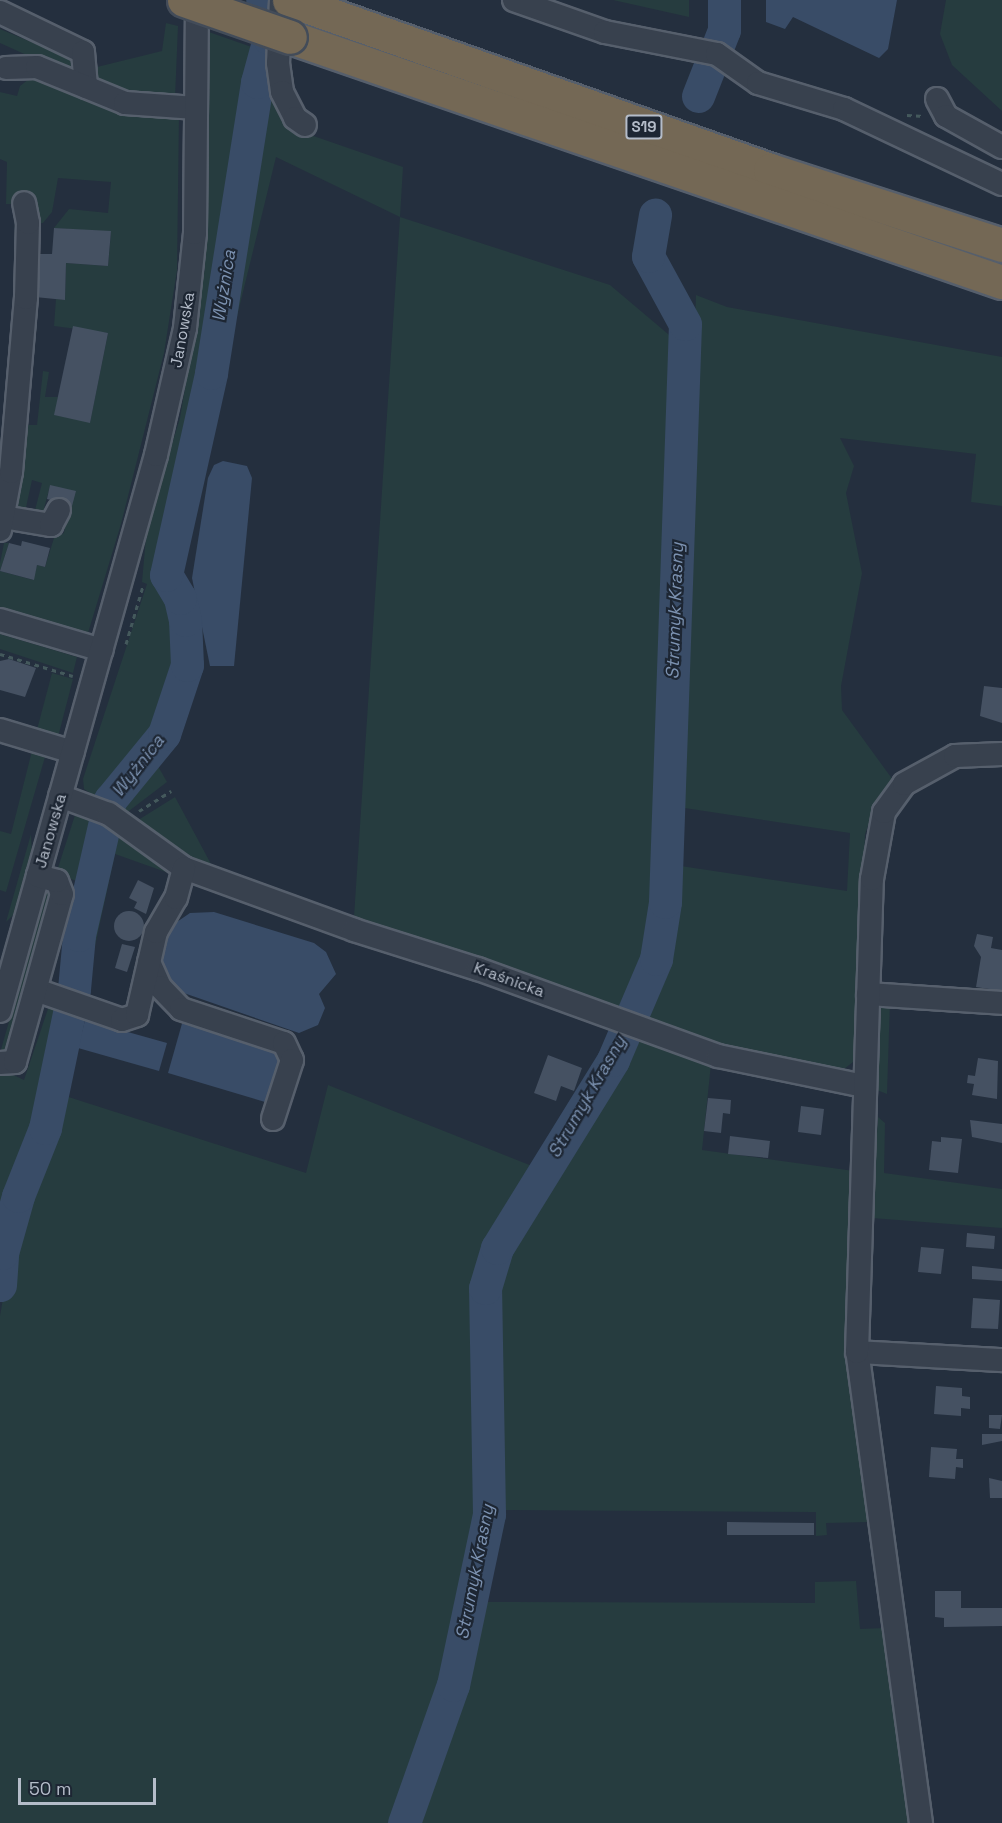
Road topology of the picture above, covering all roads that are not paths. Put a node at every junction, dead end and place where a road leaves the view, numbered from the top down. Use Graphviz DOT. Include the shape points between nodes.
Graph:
graph roads {
  1 [pos="184,0"];
  2 [pos="197,0"];
  3 [pos="281,0"];
  4 [pos="289,0"];
  5 [pos="514,0"];
  6 [pos="0,12"];
  7 [pos="6,68"];
  8 [pos="86,87"];
  9 [pos="937,99"];
  10 [pos="196,108"];
  11 [pos="305,125"];
  12 [pos="1002,147"];
  13 [pos="721,153"];
  14 [pos="1002,184"];
  15 [pos="710,185"];
  16 [pos="24,203"];
  17 [pos="1002,245"];
  18 [pos="1002,282"];
  19 [pos="59,510"];
  20 [pos="1,523"];
  21 [pos="0,620"];
  22 [pos="102,650"];
  23 [pos="0,730"];
  24 [pos="73,752"];
  25 [pos="1002,754"];
  26 [pos="60,796"];
  27 [pos="184,868"];
  28 [pos="38,876"];
  29 [pos="9,942"];
  30 [pos="149,962"];
  31 [pos="868,994"];
  32 [pos="56,996"];
  33 [pos="1002,1003"];
  34 [pos="0,1011"];
  35 [pos="0,1063"];
  36 [pos="864,1086"];
  37 [pos="273,1119"];
  38 [pos="857,1352"];
  39 [pos="1002,1360"];
  40 [pos="921,1823"];
  1 -- 15 [label="highway, S19, bridge"];
  2 -- 10 [label="street, Janowska"];
  3 -- 11 [label="street" via="278,63 282,92 295,118"];
  4 -- 13 [label="highway, S19"];
  5 -- 14 [label="street" via="605,32 717,55 758,83 844,109"];
  6 -- 8 [label="street" via="83,52"];
  7 -- 8 [label="street" via="37,67"];
  8 -- 10 [label="street" via="125,103"];
  9 -- 12 [label="street" via="946,116"];
  10 -- 22 [label="street, Janowska" via="195,242 185,328 156,455"];
  13 -- 15 [label="street"];
  13 -- 17 [label="highway, S19"];
  15 -- 18 [label="highway, S19"];
  16 -- 20 [label="street" via="28,223 26,298 11,472"];
  19 -- 20 [label="street" via="51,525"];
  21 -- 22 [label="street"];
  22 -- 24 [label="street, Janowska"];
  23 -- 24 [label="street"];
  24 -- 26 [label="street, Janowska"];
  25 -- 31 [label="street" via="955,756 934,764 904,784 884,812 872,879"];
  26 -- 27 [label="street, Kraśnicka" via="123,822"];
  26 -- 28 [label="street, Janowska"];
  27 -- 30 [label="street" via="176,898 156,932"];
  27 -- 36 [label="street, Kraśnicka" via="718,1056"];
  28 -- 29 [label="street, Janowska"];
  28 -- 32 [label="street" via="57,881 62,889"];
  29 -- 34 [label="street, Janowska"];
  30 -- 32 [label="street" via="137,1015 122,1020"];
  30 -- 37 [label="street" via="160,987 181,1009 284,1043 291,1068"];
  31 -- 33 [label="street"];
  31 -- 36 [label="street"];
  32 -- 35 [label="street" via="15,1062"];
  36 -- 38 [label="street"];
  38 -- 39 [label="street"];
  38 -- 40 [label="street"];
}
